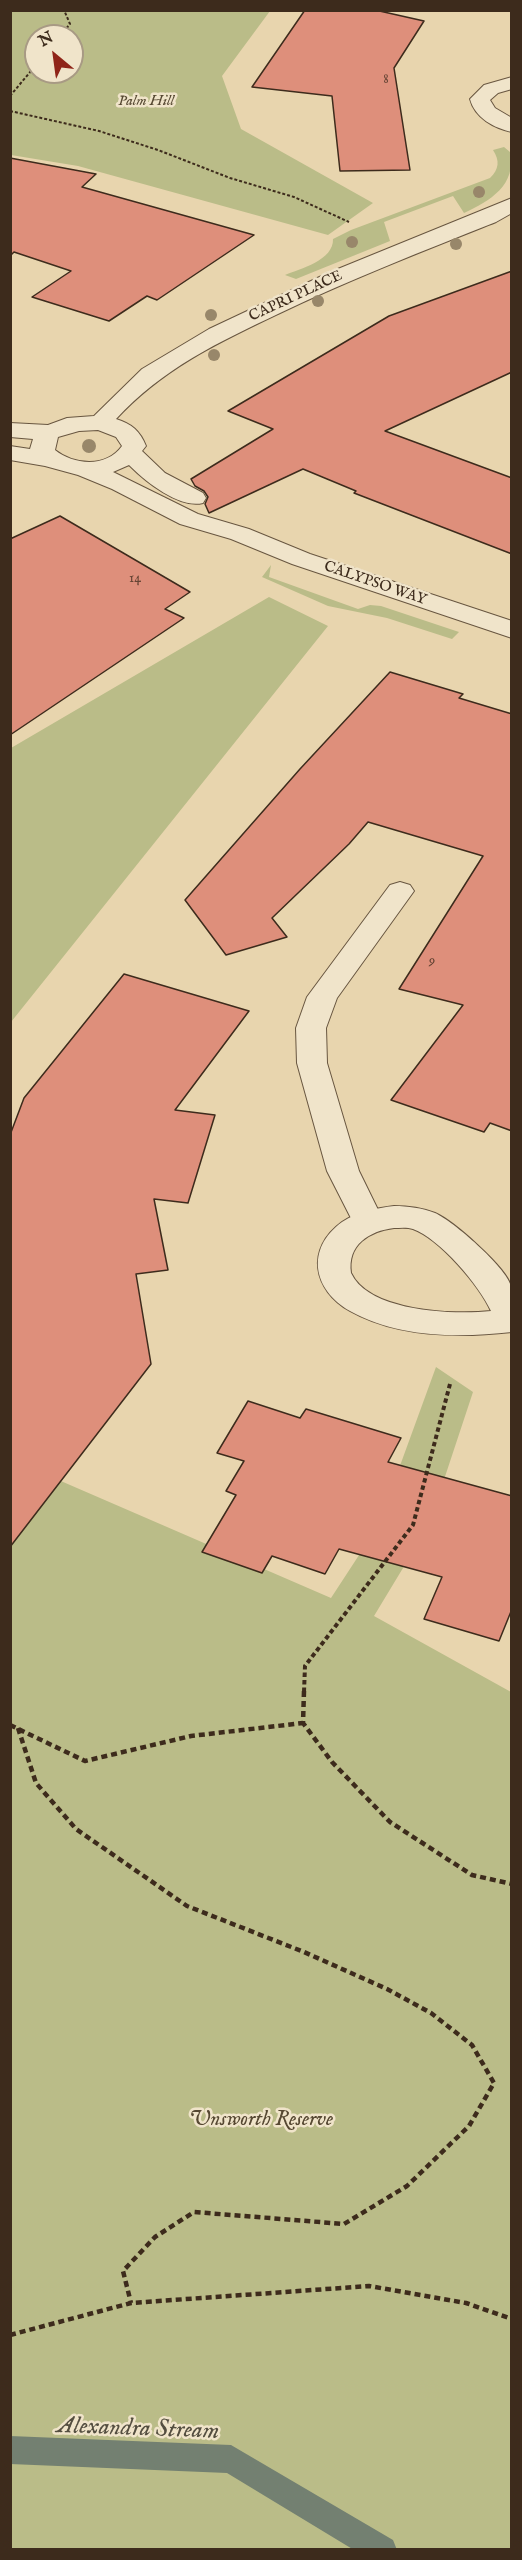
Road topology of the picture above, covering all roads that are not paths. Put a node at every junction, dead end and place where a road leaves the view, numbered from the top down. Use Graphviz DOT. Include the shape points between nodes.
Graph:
graph roads {
  1 [pos="512,83"];
  2 [pos="512,126"];
  3 [pos="512,204"];
  4 [pos="100,423"];
  5 [pos="10,430"];
  6 [pos="50,432"];
  7 [pos="10,453"];
  8 [pos="130,453"];
  9 [pos="49,459"];
  10 [pos="83,469"];
  11 [pos="240,534"];
  12 [pos="512,630"];
  13 [pos="400,891"];
  14 [pos="368,1222"];
  15 [pos="512,1320"];
  1 -- 2 [label="street" via="491,89 480,99 486,111"];
  3 -- 4 [label="street, CAPRI PLACE" via="315,287 217,334 150,374"];
  4 -- 6 [label="street" via="73,424"];
  4 -- 8 [label="street" via="126,431 134,446"];
  5 -- 6 [label="street"];
  6 -- 9 [label="street" via="41,446"];
  7 -- 9 [label="street"];
  8 -- 10 [label="street" via="110,465"];
  8 -- 11 [label="street, CALYPSO WAY" via="156,478 213,509"];
  9 -- 10 [label="street, CALYPSO WAY"];
  10 -- 11 [label="street, CALYPSO WAY" via="189,519"];
  11 -- 12 [label="street, CALYPSO WAY" via="301,559"];
  13 -- 14 [label="street" via="322,997 311,1028 312,1063 342,1171"];
  14 -- 15 [label="street" via="406,1216 438,1229 495,1286"];
  14 -- 15 [label="street" via="340,1242 333,1268 338,1282 364,1304 424,1321 463,1324"];
}
